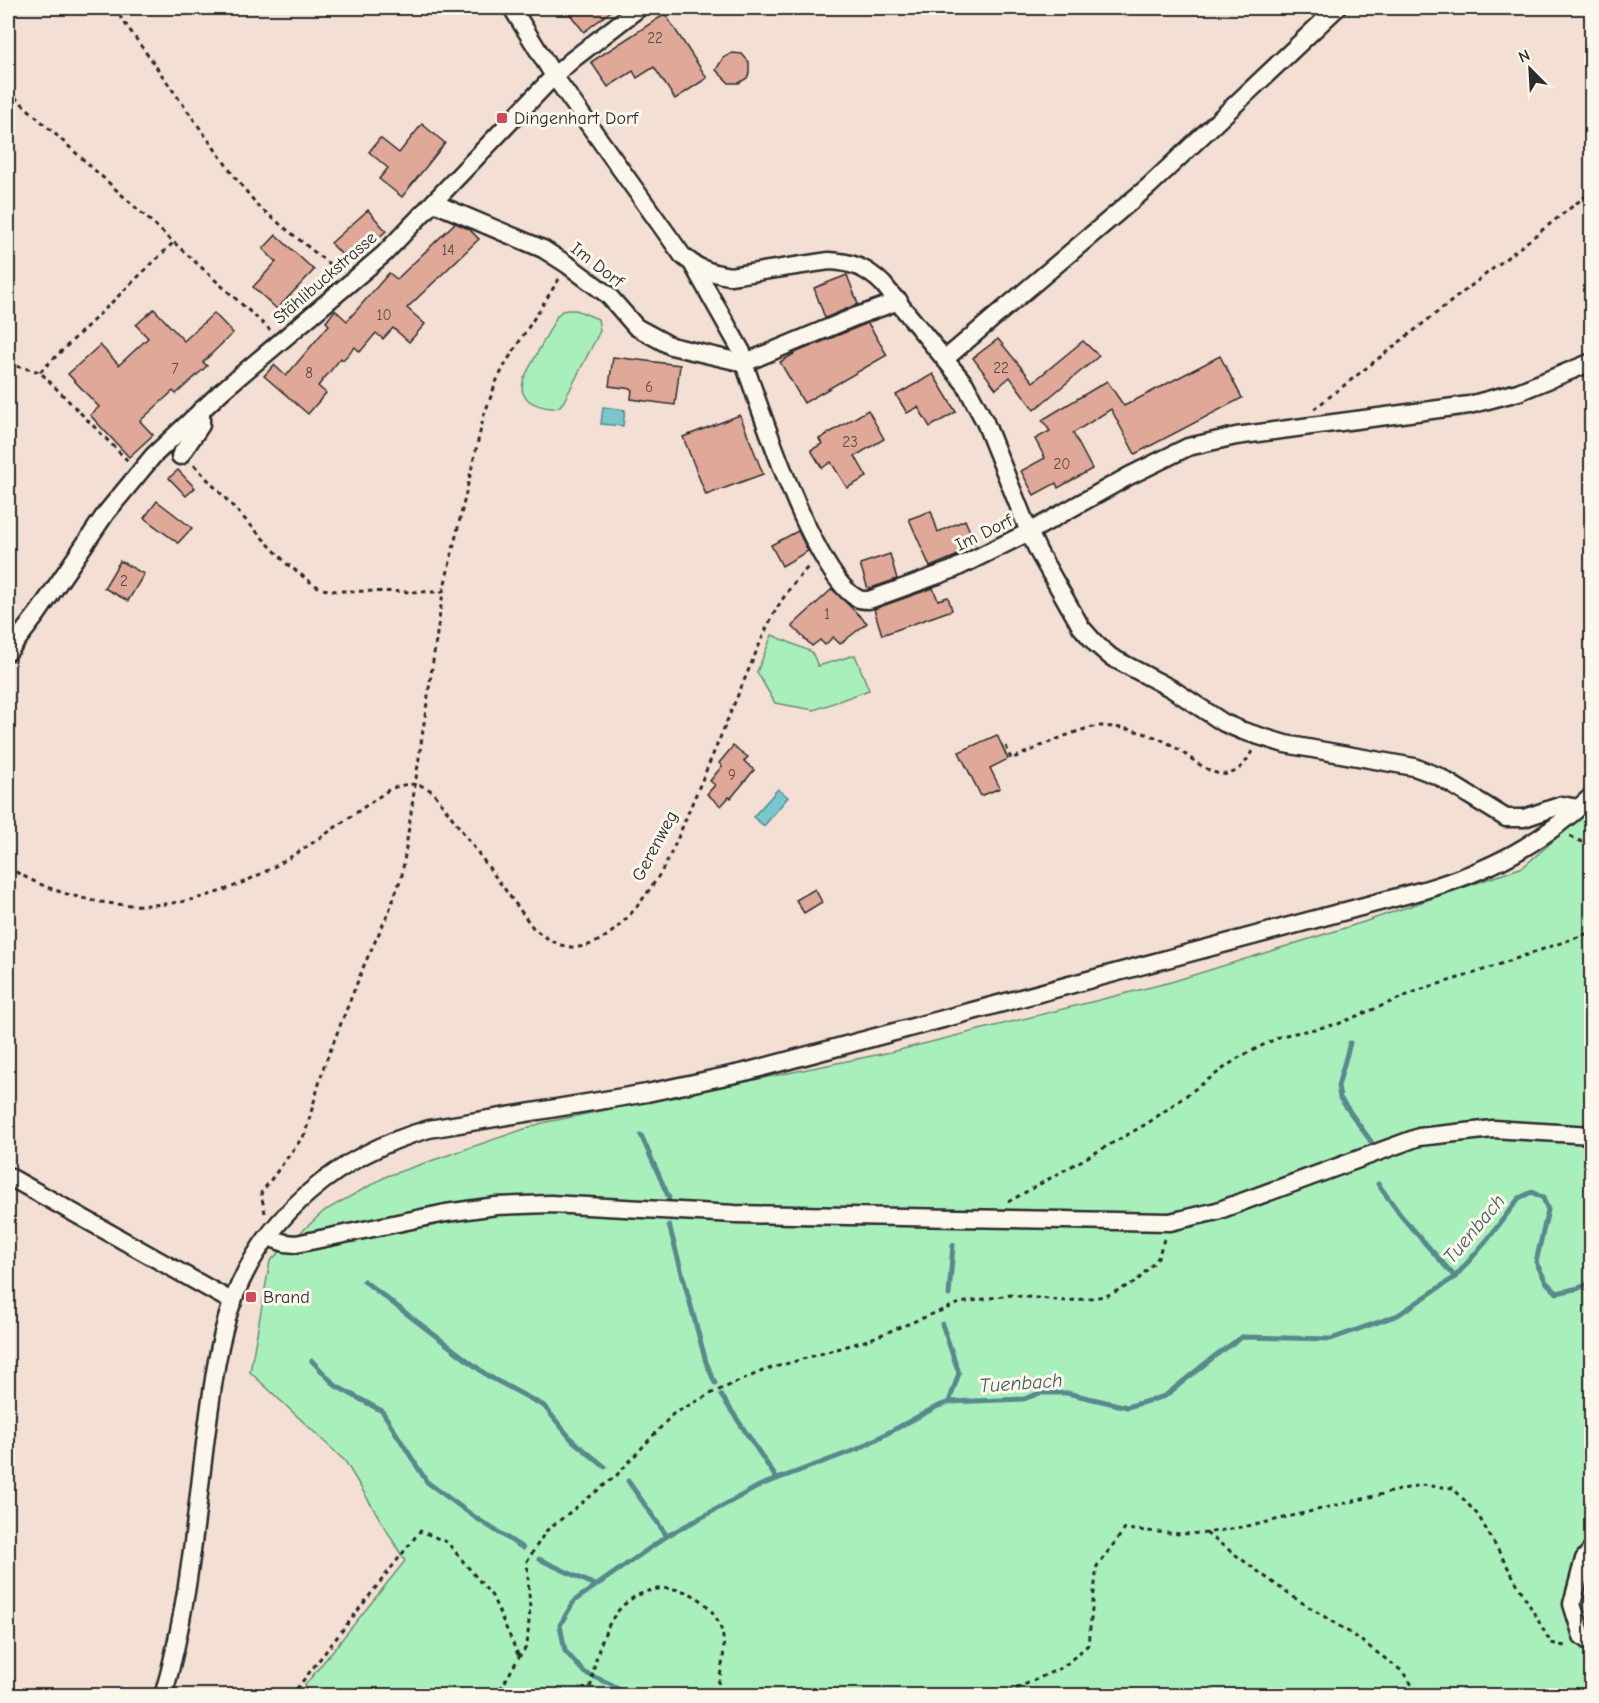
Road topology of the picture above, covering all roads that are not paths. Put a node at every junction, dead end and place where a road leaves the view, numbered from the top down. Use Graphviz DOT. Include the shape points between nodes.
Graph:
graph roads {
  1 [pos="512,8"];
  2 [pos="639,8"];
  3 [pos="1337,8"];
  4 [pos="554,76"];
  5 [pos="434,203"];
  6 [pos="693,265"];
  7 [pos="899,302"];
  8 [pos="945,359"];
  9 [pos="1592,362"];
  10 [pos="744,363"];
  11 [pos="201,410"];
  12 [pos="182,454"];
  13 [pos="1029,532"];
  14 [pos="8,652"];
  15 [pos="1592,796"];
  16 [pos="1578,808"];
  17 [pos="1592,1135"];
  18 [pos="8,1176"];
  19 [pos="268,1237"];
  20 [pos="233,1302"];
  21 [pos="1592,1549"];
  22 [pos="1592,1644"];
  23 [pos="163,1695"];
  1 -- 4 [label="street, Im Dorf"];
  2 -- 4 [label="street, Stählibuckstrasse"];
  3 -- 8 [label="street" via="1149,186"];
  4 -- 5 [label="street, Stählibuckstrasse"];
  4 -- 6 [label="street, Im Dorf"];
  5 -- 10 [label="street, Im Dorf" via="543,249 608,295 636,327 671,346"];
  5 -- 11 [label="street, Stählibuckstrasse" via="352,283"];
  6 -- 7 [label="street, Im Dorf" via="730,276 844,262 872,273"];
  6 -- 10 [label="street" via="742,352"];
  7 -- 8 [label="street, Im Dorf"];
  7 -- 10 [label="street"];
  8 -- 13 [label="street, Im Dorf" via="965,384 985,422"];
  9 -- 13 [label="street" via="1518,392 1469,405 1236,436 1188,447"];
  10 -- 13 [label="street, Im Dorf" via="776,452 822,555 859,599 868,600 952,570"];
  11 -- 12 [label="street" via="201,425"];
  11 -- 14 [label="street, Stählibuckstrasse" via="138,472"];
  13 -- 16 [label="street" via="1081,627 1103,651 1224,723 1304,748 1414,767 1438,776 1506,818 1524,818 1562,805"];
  15 -- 16 [label="street"];
  16 -- 19 [label="street" via="1525,849 1443,884 710,1080 404,1136 328,1176 292,1208"];
  17 -- 19 [label="street" via="1493,1129 1419,1137 1217,1211 1170,1222 735,1214 550,1204 446,1213 296,1244"];
  18 -- 20 [label="street"];
  19 -- 20 [label="street"];
  20 -- 23 [label="street" via="214,1382 179,1633"];
  21 -- 22 [label="street" via="1584,1558 1572,1604 1582,1636"];
}
